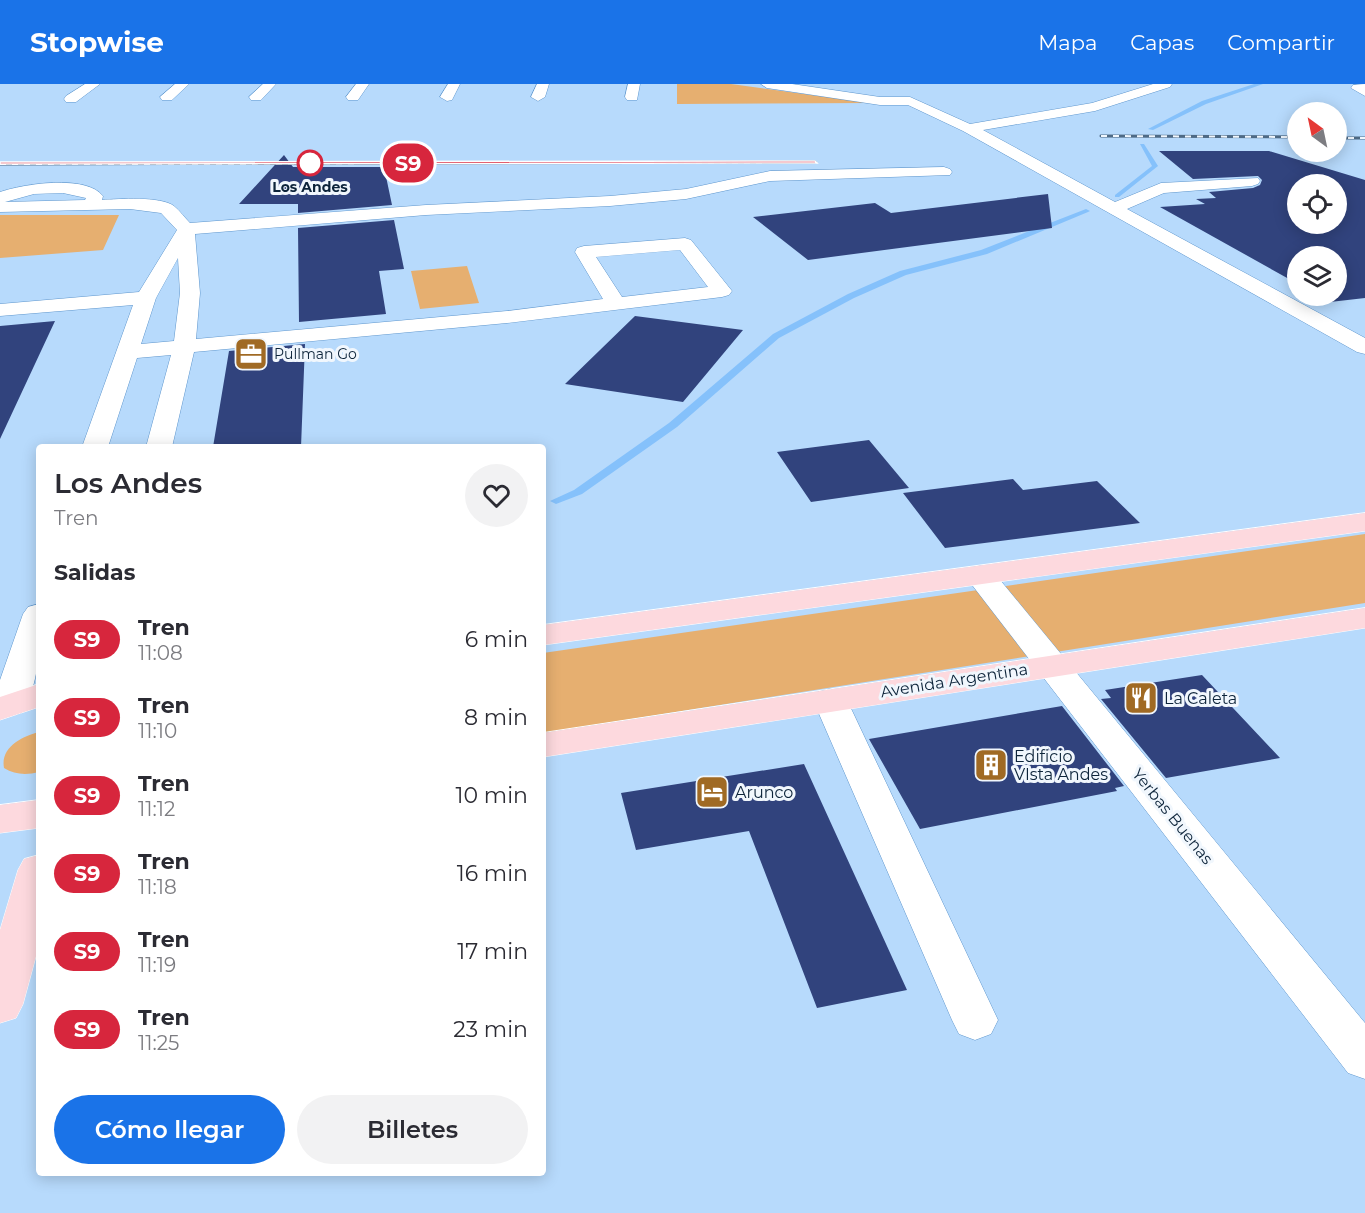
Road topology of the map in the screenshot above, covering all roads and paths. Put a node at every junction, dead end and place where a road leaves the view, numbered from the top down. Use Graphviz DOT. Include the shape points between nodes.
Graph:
graph roads {
  1 [pos="94,84"];
  2 [pos="183,84"];
  3 [pos="270,84"];
  4 [pos="363,84"];
  5 [pos="454,84"];
  6 [pos="767,84"];
  7 [pos="1166,84"];
  8 [pos="1365,87"];
  9 [pos="1365,92"];
  10 [pos="167,97"];
  11 [pos="256,97"];
  12 [pos="353,97"];
  13 [pos="447,97"];
  14 [pos="71,99"];
  15 [pos="968,128"];
  16 [pos="944,172"];
  17 [pos="1252,181"];
  18 [pos="0,198"];
  19 [pos="91,205"];
  20 [pos="0,207"];
  21 [pos="1115,208"];
  22 [pos="186,229"];
  23 [pos="146,298"];
  24 [pos="616,304"];
  25 [pos="0,310"];
  26 [pos="184,347"];
  27 [pos="1365,347"];
  28 [pos="127,352"];
  29 [pos="96,444"];
  30 [pos="160,444"];
  31 [pos="1365,522"];
  32 [pos="980,574"];
  33 [pos="1365,618"];
  34 [pos="36,626"];
  35 [pos="546,635"];
  36 [pos="1052,665"];
  37 [pos="830,700"];
  38 [pos="16,703"];
  39 [pos="546,745"];
  40 [pos="36,814"];
  41 [pos="0,819"];
  42 [pos="36,880"];
  43 [pos="0,1004"];
  44 [pos="975,1020"];
  45 [pos="1365,1058"];
  1 -- 14 [label="street"];
  2 -- 10 [label="street"];
  3 -- 11 [label="street"];
  4 -- 12 [label="street"];
  5 -- 13 [label="street"];
  6 -- 15 [label="street" via="880,101 905,94"];
  7 -- 15 [label="street" via="1095,107"];
  8 -- 9 [label="street" via="1357,88"];
  15 -- 21 [label="street"];
  16 -- 22 [label="street" via="770,176 686,194 610,201 426,210"];
  17 -- 21 [label="street" via="1161,188"];
  18 -- 19 [label="street" via="34,189 75,188 95,196"];
  19 -- 20 [label="street"];
  19 -- 22 [label="street" via="166,208"];
  21 -- 27 [label="street"];
  22 -- 23 [label="street"];
  22 -- 26 [label="street" via="190,293"];
  23 -- 25 [label="street"];
  23 -- 28 [label="street"];
  24 -- 24 [label="street" via="584,252 685,243 722,291"];
  24 -- 26 [label="street"];
  26 -- 28 [label="street"];
  26 -- 30 [label="street"];
  28 -- 29 [label="street"];
  31 -- 32 [label="main road"];
  32 -- 35 [label="main road"];
  32 -- 36 [label="street, Yerbas Buenas"];
  33 -- 36 [label="main road, Avenida Argentina"];
  34 -- 38 [label="street"];
  36 -- 37 [label="main road, Avenida Argentina"];
  36 -- 45 [label="street, Yerbas Buenas"];
  37 -- 39 [label="main road, Avenida Argentina"];
  37 -- 44 [label="street"];
  40 -- 41 [label="main road"];
  42 -- 43 [label="main road"];
}
